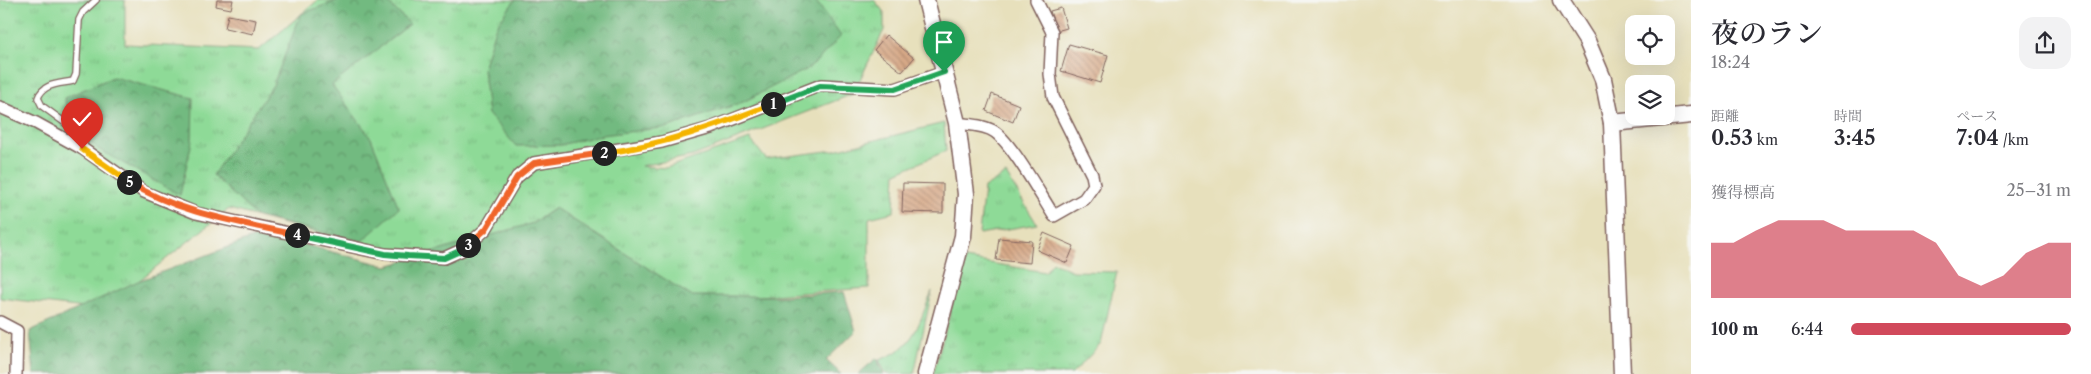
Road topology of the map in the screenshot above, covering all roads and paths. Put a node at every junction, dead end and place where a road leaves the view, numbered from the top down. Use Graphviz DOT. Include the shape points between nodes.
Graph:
graph roads {
  1 [pos="96,0"];
  2 [pos="926,0"];
  3 [pos="1036,0"];
  4 [pos="1561,0"];
  5 [pos="944,72"];
  6 [pos="0,107"];
  7 [pos="1691,115"];
  8 [pos="958,123"];
  9 [pos="1612,123"];
  10 [pos="82,149"];
  11 [pos="0,322"];
  12 [pos="16,374"];
  13 [pos="926,374"];
  14 [pos="1622,374"];
  1 -- 10 [label="lane" via="79,20 73,81 46,87 38,98 42,106 86,138"];
  2 -- 5 [label="street"];
  3 -- 8 [label="street" via="1052,32 1050,74 1053,97 1094,185 1084,199 1054,216 995,132 982,126"];
  4 -- 9 [label="street" via="1587,40 1603,79"];
  5 -- 8 [label="street"];
  5 -- 10 [label="street" via="895,89 820,86 712,128 662,142 534,163 517,177 486,229 462,250 444,258 385,254 196,213 144,192"];
  6 -- 10 [label="street"];
  7 -- 9 [label="street"];
  8 -- 13 [label="street" via="966,194 963,236"];
  9 -- 14 [label="street"];
  11 -- 12 [label="street" via="17,332"];
}
